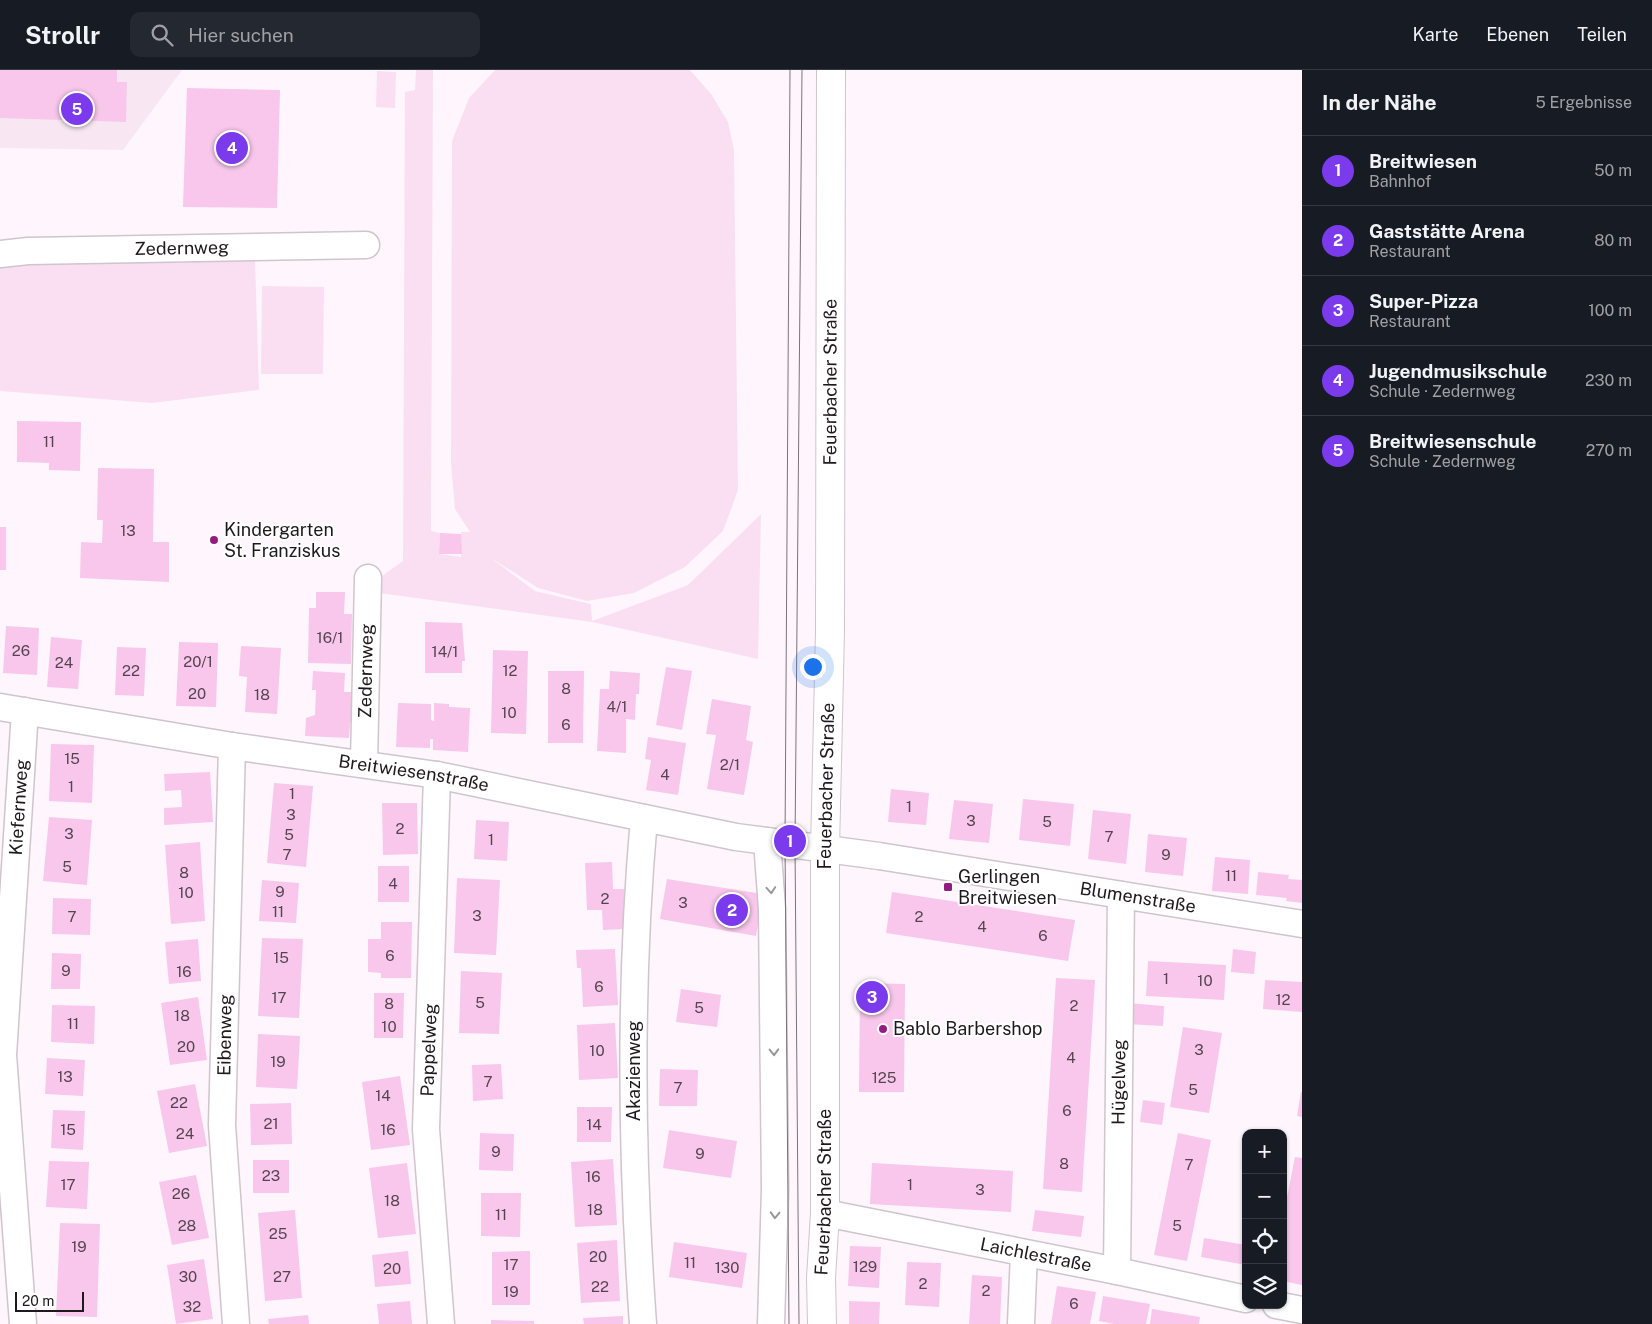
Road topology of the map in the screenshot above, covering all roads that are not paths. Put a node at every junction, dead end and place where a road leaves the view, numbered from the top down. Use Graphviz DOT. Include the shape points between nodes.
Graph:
graph roads {
  1 [pos="831,70"];
  2 [pos="366,245"];
  3 [pos="0,254"];
  4 [pos="368,578"];
  5 [pos="13,709"];
  6 [pos="232,746"];
  7 [pos="364,763"];
  8 [pos="437,775"];
  9 [pos="644,818"];
  10 [pos="766,841"];
  11 [pos="825,849"];
  12 [pos="1121,895"];
  13 [pos="1302,924"];
  14 [pos="825,1213"];
  15 [pos="1024,1253"];
  16 [pos="1117,1270"];
  17 [pos="1242,1298"];
  18 [pos="1287,1308"];
  19 [pos="1277,1309"];
  20 [pos="1302,1310"];
  21 [pos="23,1324"];
  22 [pos="236,1324"];
  23 [pos="441,1324"];
  24 [pos="643,1324"];
  25 [pos="771,1324"];
  26 [pos="822,1324"];
  27 [pos="1022,1324"];
  28 [pos="1276,1324"];
  1 -- 11 [label="main road, Feuerbacher Straße" via="830,631"];
  2 -- 3 [label="street, Zedernweg"];
  4 -- 7 [label="street, Zedernweg"];
  5 -- 6 [label="street, Breitwiesenstraße"];
  5 -- 21 [label="street, Kiefernweg" via="3,1055"];
  6 -- 7 [label="street, Breitwiesenstraße"];
  6 -- 22 [label="street, Eibenweg" via="222,1125"];
  7 -- 8 [label="street, Breitwiesenstraße"];
  8 -- 9 [label="street, Breitwiesenstraße"];
  8 -- 23 [label="street, Pappelweg" via="426,1129"];
  9 -- 10 [label="street, Breitwiesenstraße"];
  9 -- 24 [label="street, Akazienweg" via="636,906 633,1102"];
  10 -- 11 [label="street, Breitwiesenstraße"];
  10 -- 25 [label="street, one-way" via="772,909 776,1189"];
  11 -- 12 [label="street, Blumenstraße"];
  11 -- 14 [label="main road, Feuerbacher Straße"];
  12 -- 13 [label="street, Blumenstraße"];
  12 -- 16 [label="street, Hügelweg"];
  14 -- 15 [label="street, Laichlestraße"];
  14 -- 26 [label="main road, Feuerbacher Straße"];
  15 -- 16 [label="street, Laichlestraße"];
  15 -- 27 [label="street"];
  16 -- 17 [label="street, Laichlestraße"];
  18 -- 20 [label="street"];
  19 -- 28 [label="street"];
}
